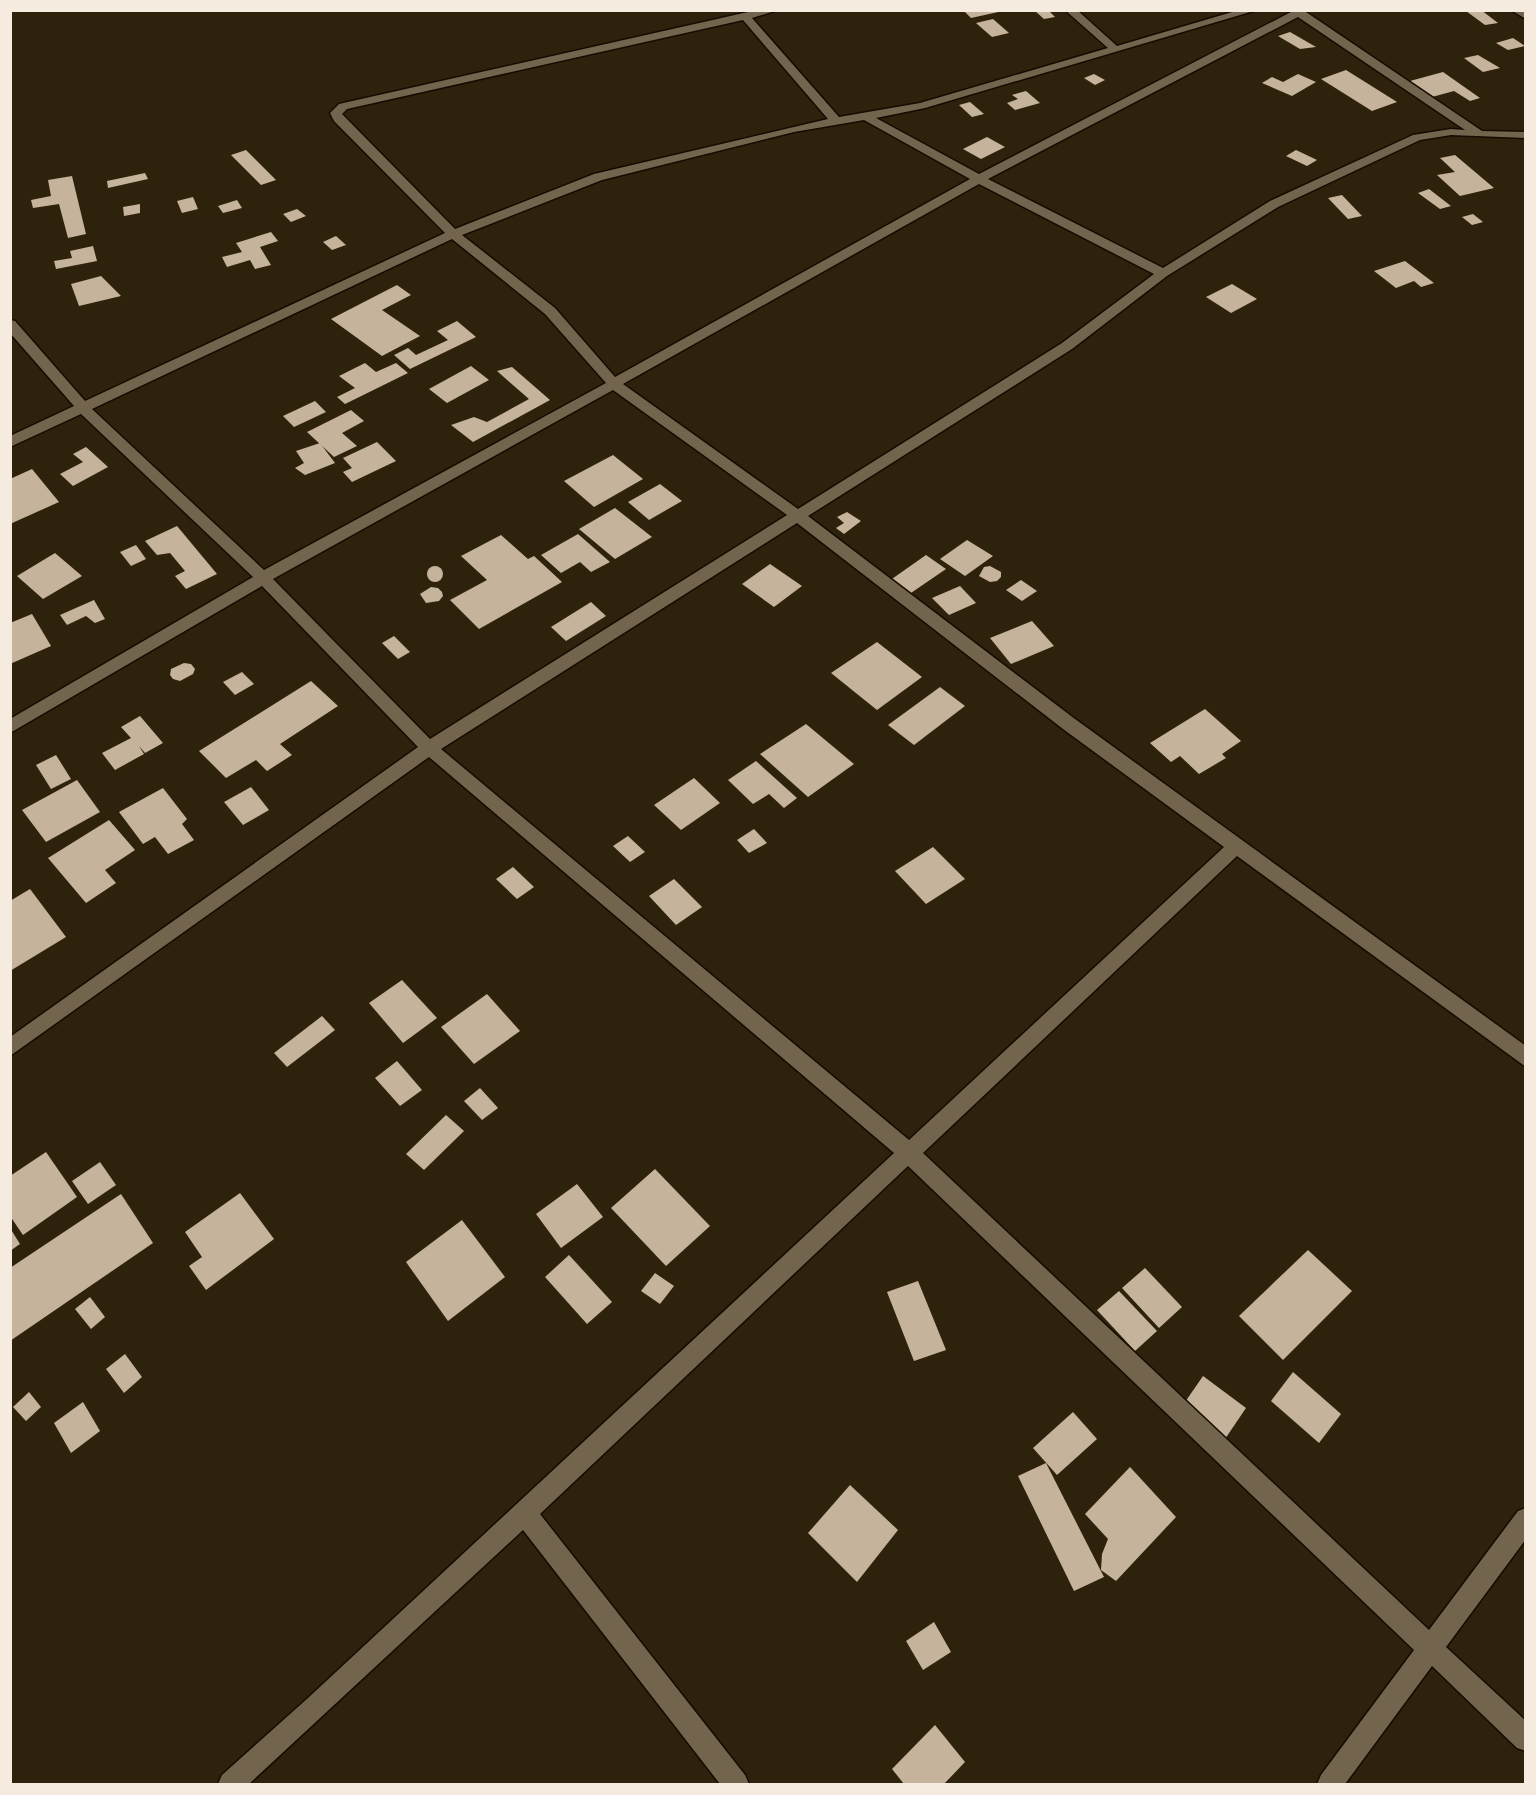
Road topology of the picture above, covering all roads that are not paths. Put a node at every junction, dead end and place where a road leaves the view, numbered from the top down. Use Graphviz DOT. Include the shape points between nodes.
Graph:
graph roads {
  1 [pos="772,10"];
  2 [pos="1070,10"];
  3 [pos="1252,10"];
  4 [pos="1516,10"];
  5 [pos="1297,12"];
  6 [pos="745,16"];
  7 [pos="1526,16"];
  8 [pos="1116,50"];
  9 [pos="865,116"];
  10 [pos="835,120"];
  11 [pos="1480,134"];
  12 [pos="1526,135"];
  13 [pos="979,179"];
  14 [pos="453,234"];
  15 [pos="1163,273"];
  16 [pos="10,324"];
  17 [pos="614,384"];
  18 [pos="83,408"];
  19 [pos="10,442"];
  20 [pos="798,516"];
  21 [pos="263,578"];
  22 [pos="10,727"];
  23 [pos="429,748"];
  24 [pos="1236,846"];
  25 [pos="10,1048"];
  26 [pos="1526,1059"];
  27 [pos="908,1152"];
  28 [pos="525,1513"];
  29 [pos="1526,1519"];
  30 [pos="1430,1649"];
  31 [pos="1526,1739"];
  32 [pos="231,1785"];
  33 [pos="735,1785"];
  34 [pos="1330,1785"];
  1 -- 6 [label="street"];
  2 -- 8 [label="street"];
  3 -- 8 [label="street"];
  4 -- 7 [label="street"];
  5 -- 11 [label="street"];
  5 -- 13 [label="street"];
  6 -- 10 [label="street"];
  6 -- 14 [label="street" via="338,109 338,119"];
  8 -- 9 [label="street" via="921,105"];
  9 -- 10 [label="street"];
  9 -- 13 [label="street"];
  10 -- 14 [label="street" via="598,177"];
  11 -- 12 [label="street"];
  11 -- 15 [label="street" via="1451,132 1417,138 1274,204"];
  13 -- 15 [label="street"];
  13 -- 17 [label="street"];
  14 -- 17 [label="street" via="550,311"];
  14 -- 18 [label="street"];
  15 -- 20 [label="street" via="1067,346"];
  16 -- 18 [label="street"];
  17 -- 20 [label="street"];
  17 -- 21 [label="street"];
  18 -- 19 [label="street"];
  18 -- 21 [label="street"];
  20 -- 23 [label="street"];
  20 -- 24 [label="street" via="1069,724"];
  21 -- 22 [label="street"];
  21 -- 23 [label="street"];
  23 -- 25 [label="street"];
  23 -- 27 [label="street"];
  24 -- 26 [label="street"];
  24 -- 27 [label="street"];
  27 -- 28 [label="street"];
  27 -- 30 [label="street"];
  28 -- 32 [label="street"];
  28 -- 33 [label="street"];
  29 -- 30 [label="street"];
  30 -- 31 [label="street"];
  30 -- 34 [label="street"];
}
